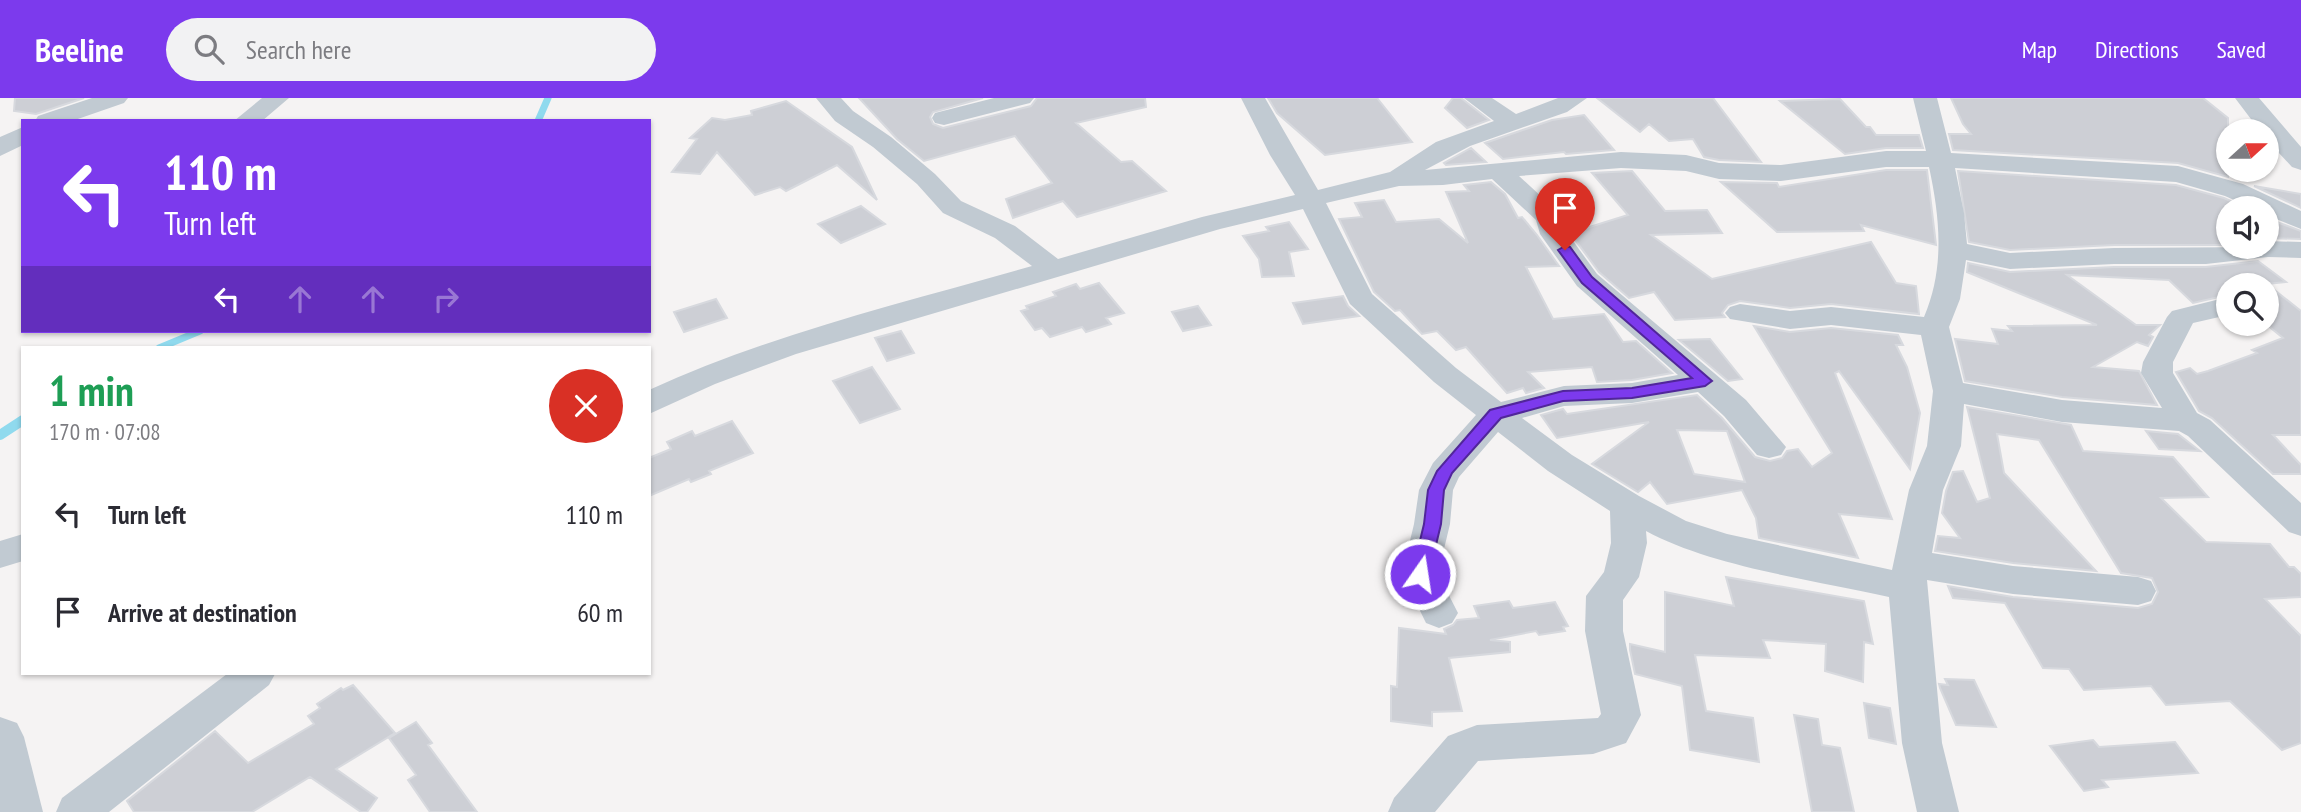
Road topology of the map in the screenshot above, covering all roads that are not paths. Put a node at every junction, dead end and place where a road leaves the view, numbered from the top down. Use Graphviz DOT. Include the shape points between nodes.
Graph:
graph roads {
  1 [pos="116,98"];
  2 [pos="277,98"];
  3 [pos="828,98"];
  4 [pos="1022,98"];
  5 [pos="1253,98"];
  6 [pos="1476,98"];
  7 [pos="1574,98"];
  8 [pos="1926,98"];
  9 [pos="2247,98"];
  10 [pos="944,118"];
  11 [pos="53,119"];
  12 [pos="249,119"];
  13 [pos="1513,123"];
  14 [pos="21,135"];
  15 [pos="0,148"];
  16 [pos="1942,161"];
  17 [pos="2301,162"];
  18 [pos="1498,171"];
  19 [pos="1399,177"];
  20 [pos="1311,199"];
  21 [pos="2301,221"];
  22 [pos="1952,249"];
  23 [pos="2301,250"];
  24 [pos="1052,268"];
  25 [pos="2216,309"];
  26 [pos="1740,313"];
  27 [pos="1934,327"];
  28 [pos="1705,381"];
  29 [pos="680,388"];
  30 [pos="1950,391"];
  31 [pos="651,394"];
  32 [pos="651,402"];
  33 [pos="1496,414"];
  34 [pos="2185,421"];
  35 [pos="1769,447"];
  36 [pos="2285,492"];
  37 [pos="1627,505"];
  38 [pos="2301,523"];
  39 [pos="21,548"];
  40 [pos="0,555"];
  41 [pos="1910,576"];
  42 [pos="2138,591"];
  43 [pos="1439,613"];
  44 [pos="254,675"];
  45 [pos="0,737"];
  46 [pos="18,812"];
  47 [pos="77,812"];
  48 [pos="1409,812"];
  49 [pos="1938,812"];
  1 -- 11 [label="street"];
  2 -- 12 [label="street"];
  3 -- 24 [label="street" via="844,116 926,179 952,207 1005,232"];
  4 -- 10 [label="street"];
  5 -- 20 [label="street"];
  6 -- 13 [label="street"];
  7 -- 13 [label="street"];
  8 -- 16 [label="street"];
  9 -- 17 [label="street"];
  13 -- 19 [label="street" via="1435,151"];
  14 -- 15 [label="street"];
  16 -- 18 [label="street" via="1886,159 1782,173 1621,160"];
  16 -- 21 [label="street" via="2178,174 2234,190"];
  16 -- 22 [label="street" via="1954,217"];
  18 -- 19 [label="street"];
  18 -- 28 [label="street" via="1549,216 1554,234 1587,280"];
  19 -- 20 [label="street"];
  20 -- 24 [label="street"];
  20 -- 33 [label="street" via="1360,298"];
  22 -- 23 [label="street" via="2010,261"];
  22 -- 27 [label="street" via="1944,306"];
  24 -- 29 [label="street" via="785,347"];
  25 -- 34 [label="street" via="2182,317 2158,362 2157,373"];
  26 -- 27 [label="street" via="1790,320 1831,316"];
  27 -- 30 [label="street"];
  28 -- 33 [label="street" via="1632,393 1563,396"];
  28 -- 35 [label="street"];
  29 -- 31 [label="street"];
  29 -- 32 [label="street"];
  30 -- 34 [label="street" via="2062,411"];
  30 -- 41 [label="street" via="1944,446 1926,490"];
  33 -- 37 [label="street" via="1560,463"];
  33 -- 43 [label="street" via="1445,471 1436,490 1420,574"];
  34 -- 36 [label="street"];
  36 -- 38 [label="street"];
  37 -- 41 [label="street" via="1674,530 1725,547"];
  37 -- 48 [label="street" via="1629,542 1621,577 1605,596 1604,631 1621,716 1612,731 1593,737 1477,743 1463,748"];
  39 -- 40 [label="street"];
  41 -- 42 [label="street"];
  41 -- 49 [label="street" via="1922,743"];
  44 -- 47 [label="street"];
  45 -- 46 [label="street"];
}
